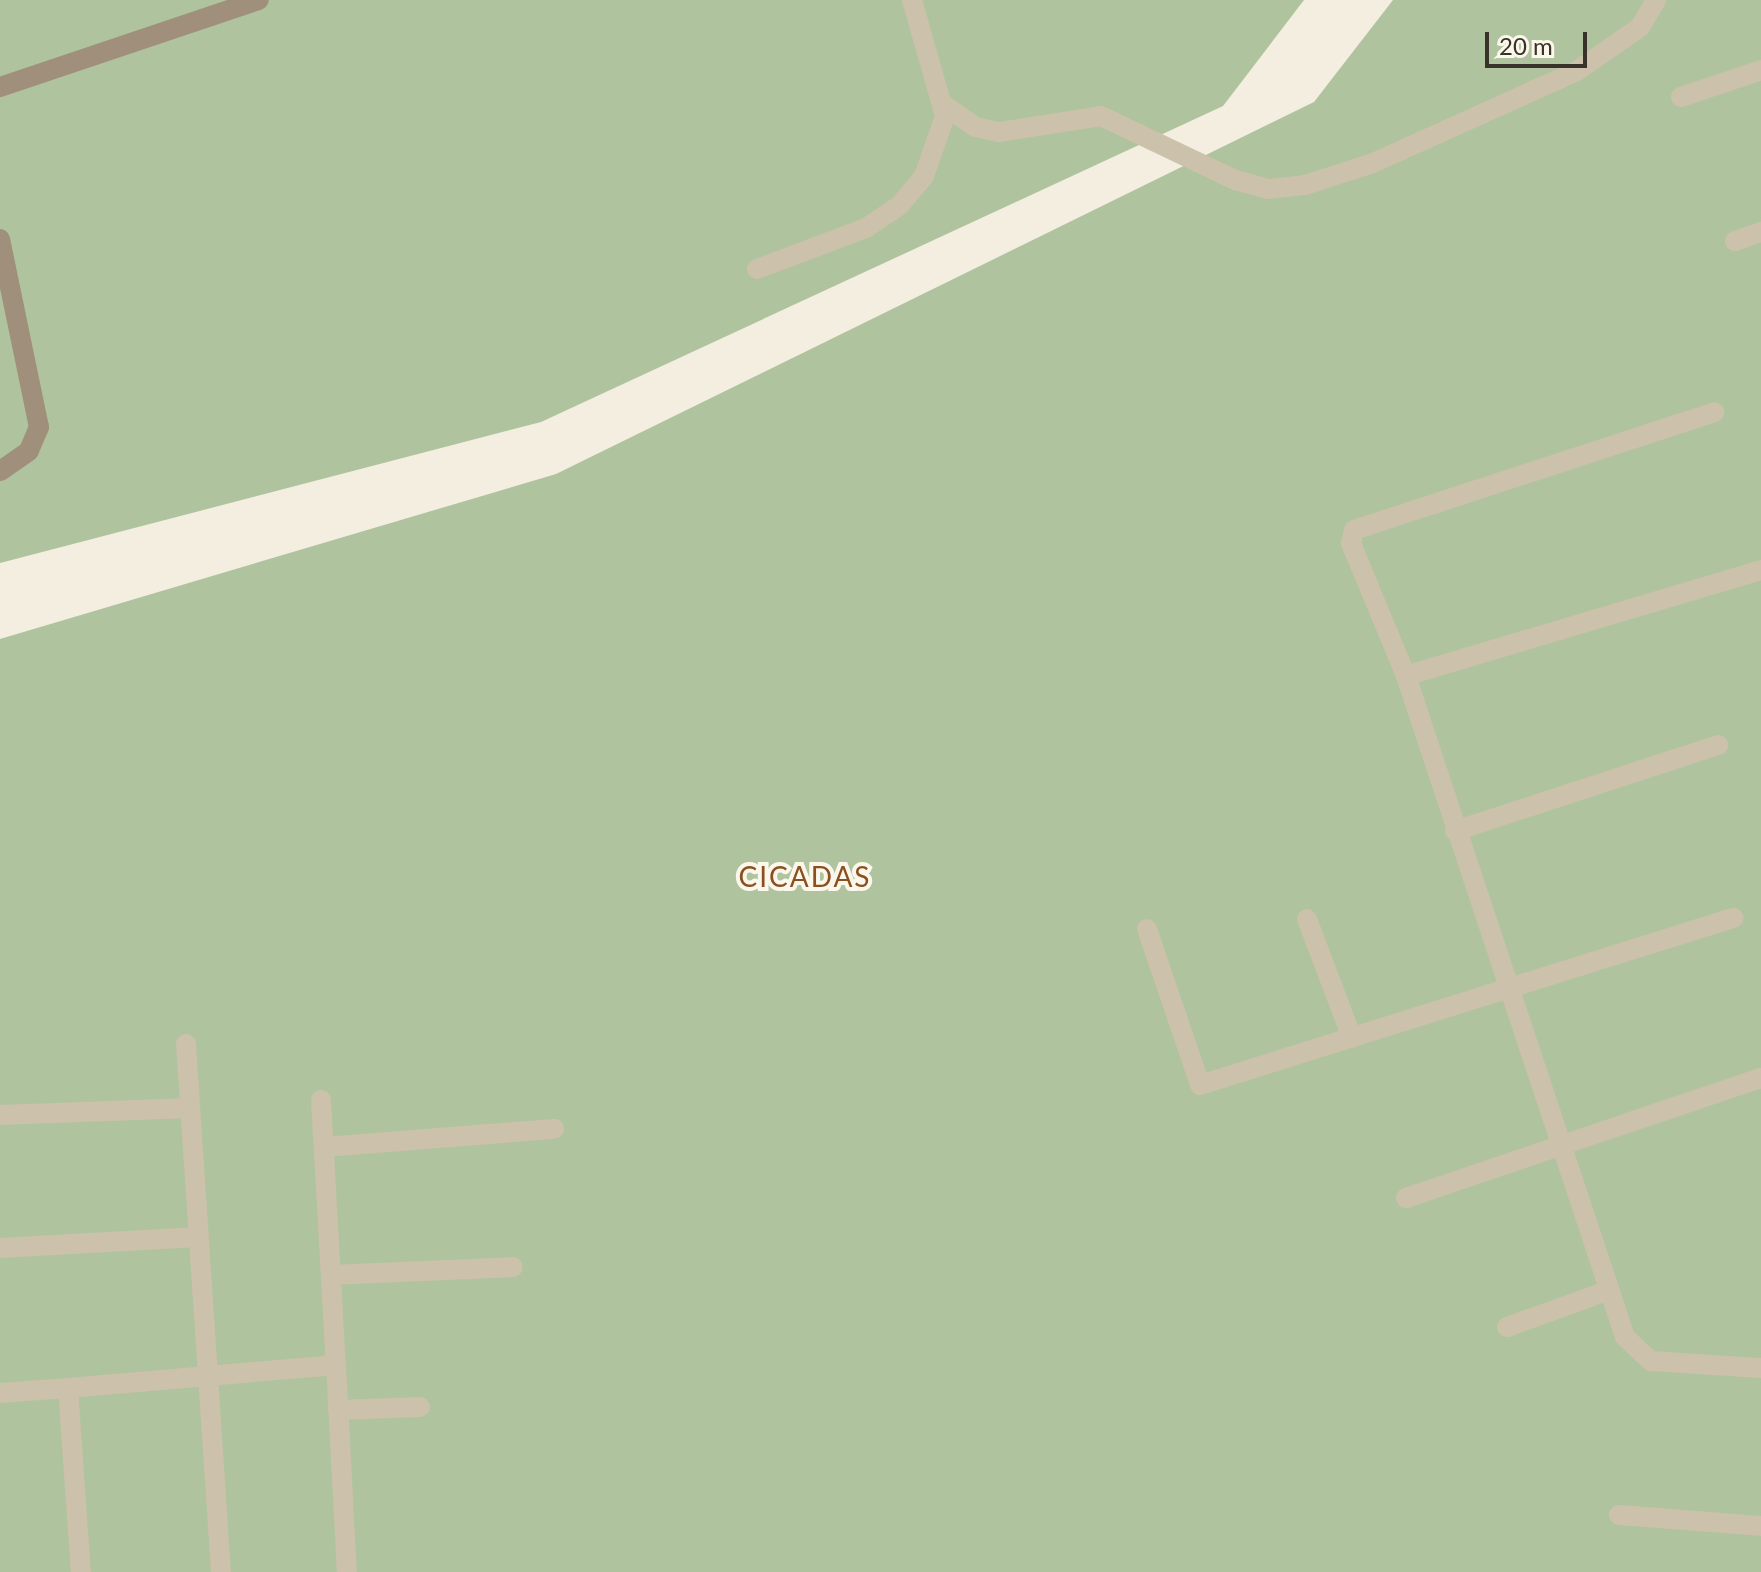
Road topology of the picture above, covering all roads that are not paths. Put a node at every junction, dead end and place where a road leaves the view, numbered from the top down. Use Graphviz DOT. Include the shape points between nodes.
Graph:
graph roads {
  1 [pos="259,0"];
  2 [pos="912,0"];
  3 [pos="1656,0"];
  4 [pos="1761,70"];
  5 [pos="0,87"];
  6 [pos="1681,97"];
  7 [pos="944,105"];
  8 [pos="1761,232"];
  9 [pos="0,239"];
  10 [pos="1735,241"];
  11 [pos="757,269"];
  12 [pos="1714,412"];
  13 [pos="0,471"];
  14 [pos="1761,570"];
  15 [pos="1406,676"];
  16 [pos="1718,745"];
  17 [pos="1455,831"];
  18 [pos="1733,918"];
  19 [pos="1307,919"];
  20 [pos="1147,929"];
  21 [pos="1511,989"];
  22 [pos="1352,1038"];
  23 [pos="186,1044"];
  24 [pos="1761,1078"];
  25 [pos="321,1100"];
  26 [pos="190,1108"];
  27 [pos="0,1115"];
  28 [pos="554,1129"];
  29 [pos="1564,1146"];
  30 [pos="324,1147"];
  31 [pos="1406,1198"];
  32 [pos="199,1237"];
  33 [pos="0,1248"];
  34 [pos="513,1267"];
  35 [pos="331,1275"];
  36 [pos="1607,1291"];
  37 [pos="1507,1327"];
  38 [pos="336,1365"];
  39 [pos="1761,1368"];
  40 [pos="208,1376"];
  41 [pos="68,1388"];
  42 [pos="0,1393"];
  43 [pos="420,1407"];
  44 [pos="338,1410"];
  45 [pos="1619,1515"];
  46 [pos="1761,1526"];
  47 [pos="81,1572"];
  48 [pos="221,1572"];
  49 [pos="347,1572"];
  1 -- 5 [label="street"];
  2 -- 7 [label="street"];
  3 -- 7 [label="street" via="1640,27 1577,71 1373,163 1305,185 1268,189 1235,180 1101,116 999,132 975,127"];
  4 -- 6 [label="street"];
  7 -- 11 [label="street" via="943,136 899,206 866,228"];
  8 -- 10 [label="street"];
  9 -- 13 [label="street" via="39,427 29,451"];
  12 -- 15 [label="street" via="1354,530 1351,543"];
  14 -- 15 [label="street"];
  15 -- 17 [label="street"];
  16 -- 17 [label="street"];
  17 -- 21 [label="street"];
  18 -- 21 [label="street"];
  19 -- 22 [label="street"];
  20 -- 22 [label="street" via="1200,1085"];
  21 -- 22 [label="street"];
  21 -- 29 [label="street"];
  23 -- 26 [label="street"];
  24 -- 29 [label="street"];
  25 -- 30 [label="street"];
  26 -- 27 [label="street"];
  26 -- 32 [label="street"];
  28 -- 30 [label="street"];
  29 -- 31 [label="street"];
  29 -- 36 [label="street"];
  30 -- 35 [label="street"];
  32 -- 33 [label="street"];
  32 -- 40 [label="street"];
  34 -- 35 [label="street"];
  35 -- 38 [label="street"];
  36 -- 37 [label="street"];
  36 -- 39 [label="street" via="1637,1355"];
  38 -- 40 [label="street"];
  38 -- 44 [label="street"];
  40 -- 41 [label="street"];
  40 -- 48 [label="street"];
  41 -- 42 [label="street"];
  41 -- 47 [label="street"];
  43 -- 44 [label="street"];
  44 -- 49 [label="street"];
  45 -- 46 [label="street"];
}
